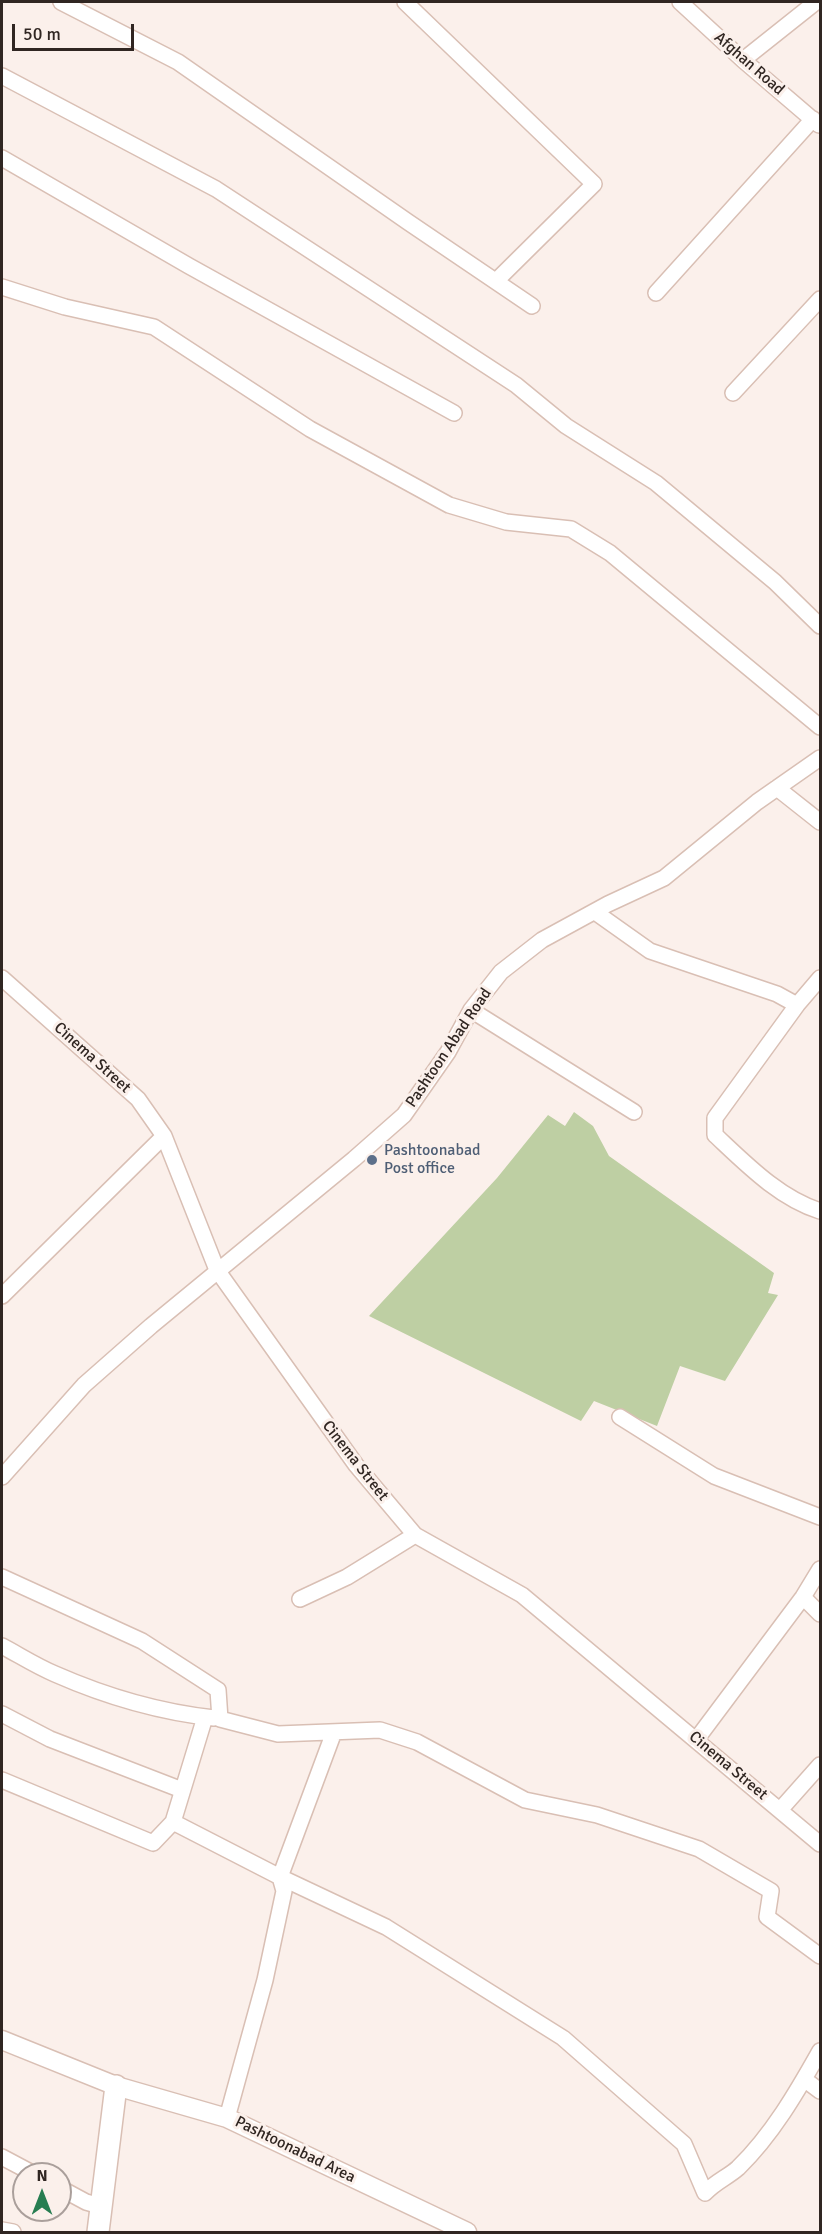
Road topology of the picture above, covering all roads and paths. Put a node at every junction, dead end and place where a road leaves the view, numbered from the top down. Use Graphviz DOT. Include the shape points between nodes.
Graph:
graph roads {
  1 [pos="61,2"];
  2 [pos="405,2"];
  3 [pos="680,2"];
  4 [pos="816,2"];
  5 [pos="743,60"];
  6 [pos="2,76"];
  7 [pos="817,122"];
  8 [pos="2,158"];
  9 [pos="496,281"];
  10 [pos="2,287"];
  11 [pos="656,293"];
  12 [pos="820,299"];
  13 [pos="532,306"];
  14 [pos="733,393"];
  15 [pos="454,413"];
  16 [pos="820,626"];
  17 [pos="820,727"];
  18 [pos="820,758"];
  19 [pos="777,788"];
  20 [pos="820,822"];
  21 [pos="595,912"];
  22 [pos="2,978"];
  23 [pos="820,978"];
  24 [pos="797,1005"];
  25 [pos="471,1010"];
  26 [pos="634,1112"];
  27 [pos="164,1136"];
  28 [pos="820,1211"];
  29 [pos="217,1270"];
  30 [pos="2,1296"];
  31 [pos="620,1417"];
  32 [pos="2,1477"];
  33 [pos="820,1517"];
  34 [pos="415,1535"];
  35 [pos="820,1569"];
  36 [pos="2,1577"];
  37 [pos="803,1597"];
  38 [pos="300,1599"];
  39 [pos="820,1614"];
  40 [pos="2,1646"];
  41 [pos="2,1714"];
  42 [pos="213,1718"];
  43 [pos="334,1732"];
  44 [pos="696,1740"];
  45 [pos="820,1765"];
  46 [pos="2,1780"];
  47 [pos="182,1790"];
  48 [pos="780,1810"];
  49 [pos="173,1822"];
  50 [pos="820,1844"];
  51 [pos="280,1877"];
  52 [pos="820,1956"];
  53 [pos="2,2040"];
  54 [pos="820,2050"];
  55 [pos="804,2079"];
  56 [pos="116,2086"];
  57 [pos="820,2091"];
  58 [pos="227,2118"];
  59 [pos="72,2194"];
  60 [pos="100,2206"];
  61 [pos="2,2230"];
  62 [pos="13,2232"];
  63 [pos="98,2232"];
  64 [pos="467,2232"];
  1 -- 9 [label="street" via="178,62"];
  2 -- 9 [label="street" via="594,184"];
  3 -- 5 [label="street, Afghan Road"];
  4 -- 5 [label="street"];
  5 -- 7 [label="street, Afghan Road"];
  6 -- 16 [label="street" via="216,189 516,385 566,426 656,483 775,582"];
  7 -- 11 [label="street"];
  8 -- 15 [label="street"];
  9 -- 13 [label="street"];
  10 -- 17 [label="street" via="65,307 154,327 310,429 449,506 506,522 571,529 610,553"];
  12 -- 14 [label="street"];
  18 -- 19 [label="street, Pashtoon Abad Road"];
  19 -- 20 [label="street"];
  19 -- 21 [label="street, Pashtoon Abad Road" via="664,878"];
  21 -- 24 [label="street" via="650,951 777,994"];
  21 -- 25 [label="street, Pashtoon Abad Road" via="542,940 501,972"];
  22 -- 27 [label="street, Cinema Street" via="138,1100"];
  23 -- 24 [label="street"];
  24 -- 28 [label="street" via="715,1118 715,1135 753,1170 802,1205"];
  25 -- 26 [label="street"];
  25 -- 29 [label="street, Pashtoon Abad Road" via="448,1052 404,1114"];
  27 -- 29 [label="street, Cinema Street"];
  27 -- 30 [label="street"];
  29 -- 32 [label="street, Pashtoon Abad Road" via="84,1385"];
  29 -- 34 [label="street, Cinema Street" via="356,1465"];
  31 -- 33 [label="street" via="714,1476"];
  34 -- 38 [label="street" via="347,1577"];
  34 -- 44 [label="street, Cinema Street" via="522,1595"];
  35 -- 37 [label="street"];
  36 -- 42 [label="street" via="142,1641 218,1690"];
  37 -- 39 [label="street"];
  37 -- 44 [label="street"];
  40 -- 42 [label="street" via="54,1674 121,1699"];
  41 -- 47 [label="street" via="50,1739"];
  42 -- 43 [label="street" via="278,1734"];
  42 -- 47 [label="street"];
  43 -- 51 [label="street"];
  43 -- 52 [label="street" via="380,1730 417,1742 525,1800 597,1815 699,1849 771,1891 767,1917"];
  44 -- 48 [label="street, Cinema Street"];
  45 -- 48 [label="street"];
  46 -- 49 [label="street" via="153,1843"];
  47 -- 49 [label="street"];
  48 -- 50 [label="street, Cinema Street"];
  49 -- 51 [label="street"];
  51 -- 55 [label="street" via="386,1927 563,2038 684,2144 705,2193 736,2169 766,2136"];
  51 -- 58 [label="street" via="284,1891 265,1980"];
  53 -- 56 [label="street, Pashtoonabad Area"];
  54 -- 55 [label="street"];
  55 -- 57 [label="street"];
  56 -- 58 [label="street, Pashtoonabad Area"];
  56 -- 60 [label="main road"];
  58 -- 64 [label="street, Pashtoonabad Area"];
  59 -- 60 [label="street"];
  60 -- 63 [label="main road"];
  61 -- 62 [label="street"];
}
